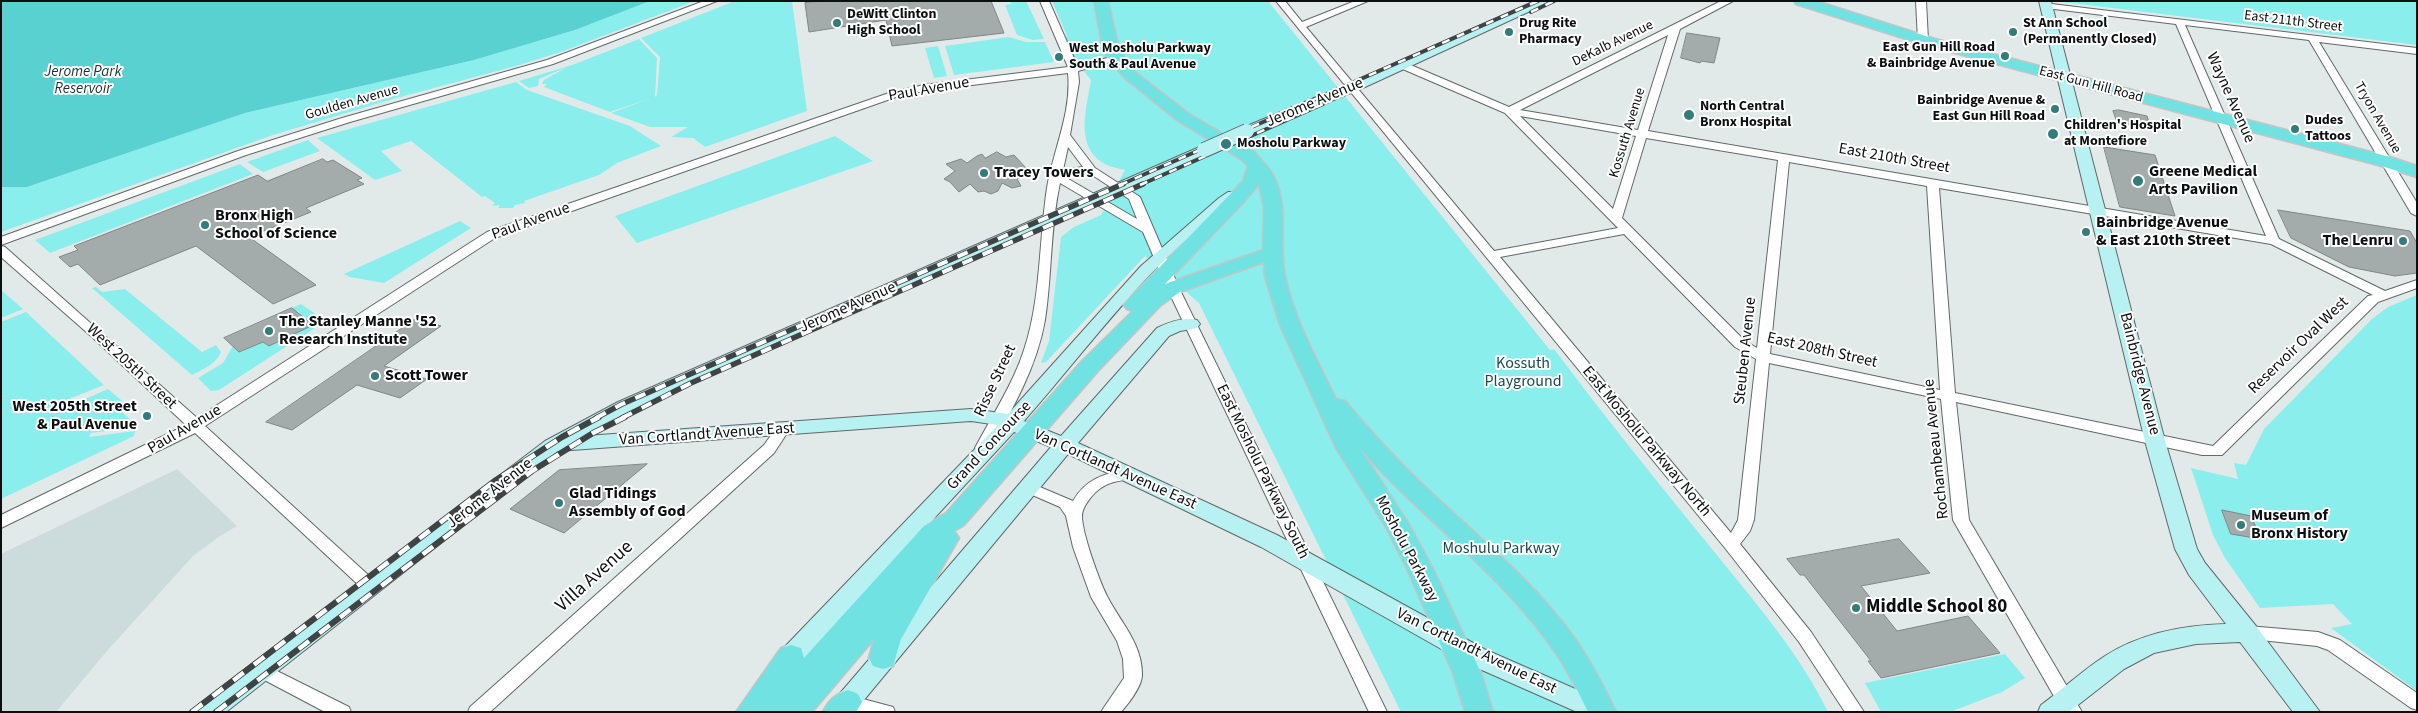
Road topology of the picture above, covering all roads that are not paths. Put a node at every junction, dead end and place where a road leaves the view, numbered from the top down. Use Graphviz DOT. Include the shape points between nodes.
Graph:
graph roads {
  1 [pos="713,1"];
  2 [pos="1044,1"];
  3 [pos="1101,1"];
  4 [pos="1280,1"];
  5 [pos="1364,1"];
  6 [pos="1546,1"];
  7 [pos="1729,1"];
  8 [pos="1801,1"];
  9 [pos="1920,1"];
  10 [pos="2045,3"];
  11 [pos="2179,21"];
  12 [pos="1300,26"];
  13 [pos="1675,29"];
  14 [pos="2312,38"];
  15 [pos="1923,40"];
  16 [pos="1648,42"];
  17 [pos="2417,51"];
  18 [pos="1668,54"];
  19 [pos="1116,59"];
  20 [pos="1402,65"];
  21 [pos="1071,70"];
  22 [pos="2065,78"];
  23 [pos="1352,87"];
  24 [pos="1509,111"];
  25 [pos="2222,120"];
  26 [pos="1247,131"];
  27 [pos="1644,133"];
  28 [pos="1066,137"];
  29 [pos="1784,157"];
  30 [pos="2384,161"];
  31 [pos="1257,164"];
  32 [pos="2417,166"];
  33 [pos="1091,170"];
  34 [pos="2417,172"];
  35 [pos="1055,176"];
  36 [pos="1933,182"];
  37 [pos="1121,188"];
  38 [pos="1095,200"];
  39 [pos="2098,212"];
  40 [pos="2417,213"];
  41 [pos="1050,220"];
  42 [pos="1615,220"];
  43 [pos="1625,230"];
  44 [pos="1150,231"];
  45 [pos="2274,241"];
  46 [pos="1,242"];
  47 [pos="1,250"];
  48 [pos="1272,253"];
  49 [pos="1492,255"];
  50 [pos="1166,271"];
  51 [pos="2417,284"];
  52 [pos="2383,295"];
  53 [pos="1191,324"];
  54 [pos="1763,357"];
  55 [pos="1323,391"];
  56 [pos="1948,396"];
  57 [pos="1014,424"];
  58 [pos="195,426"];
  59 [pos="782,430"];
  60 [pos="2155,441"];
  61 [pos="552,446"];
  62 [pos="1065,446"];
  63 [pos="2216,451"];
  64 [pos="1128,474"];
  65 [pos="1028,487"];
  66 [pos="1074,515"];
  67 [pos="1,522"];
  68 [pos="951,528"];
  69 [pos="1731,544"];
  70 [pos="1306,562"];
  71 [pos="371,587"];
  72 [pos="2248,633"];
  73 [pos="1455,646"];
  74 [pos="791,656"];
  75 [pos="883,658"];
  76 [pos="261,670"];
  77 [pos="2417,703"];
  78 [pos="841,708"];
  79 [pos="2063,708"];
  80 [pos="207,712"];
  81 [pos="342,712"];
  82 [pos="477,712"];
  83 [pos="740,712"];
  84 [pos="750,712"];
  85 [pos="772,712"];
  86 [pos="795,712"];
  87 [pos="886,712"];
  88 [pos="1110,712"];
  89 [pos="1378,712"];
  90 [pos="1479,712"];
  91 [pos="1602,712"];
  92 [pos="1855,712"];
  93 [pos="2308,712"];
  1 -- 46 [label="street, Goulden Avenue" via="550,62 269,144"];
  2 -- 21 [label="street, Risse Street" via="1072,62"];
  3 -- 19 [label="main road, Mosholu Parkway" via="1108,39"];
  4 -- 12 [label="street, East Mosholu Parkway North"];
  5 -- 12 [label="street"];
  6 -- 20 [label="main road, Jerome Avenue"];
  7 -- 13 [label="street, DeKalb Avenue"];
  8 -- 15 [label="main road, East Gun Hill Road"];
  9 -- 15 [label="street"];
  10 -- 11 [label="street, East 211th Street"];
  10 -- 22 [label="main road, Bainbridge Avenue"];
  11 -- 14 [label="street, East 211th Street"];
  11 -- 25 [label="street, Wayne Avenue"];
  12 -- 23 [label="street, East Mosholu Parkway North"];
  13 -- 16 [label="street, DeKalb Avenue"];
  13 -- 18 [label="street, Kossuth Avenue"];
  14 -- 17 [label="street, East 211th Street"];
  14 -- 30 [label="street, Tryon Avenue"];
  15 -- 22 [label="main road, East Gun Hill Road"];
  16 -- 18 [label="street"];
  16 -- 24 [label="street, DeKalb Avenue"];
  18 -- 27 [label="street, Kossuth Avenue"];
  19 -- 21 [label="street, Paul Avenue"];
  19 -- 31 [label="main road, Mosholu Parkway" via="1160,101 1244,152"];
  20 -- 23 [label="street, Jerome Avenue"];
  20 -- 24 [label="street, East 208th Street"];
  21 -- 28 [label="street, Risse Street" via="1074,82"];
  21 -- 58 [label="street, Paul Avenue" via="893,94 491,235"];
  22 -- 25 [label="main road, East Gun Hill Road"];
  22 -- 39 [label="main road, Bainbridge Avenue"];
  23 -- 26 [label="street, Jerome Avenue"];
  23 -- 49 [label="street, East Mosholu Parkway North"];
  24 -- 27 [label="street, East 210th Street"];
  24 -- 42 [label="street, East 208th Street"];
  25 -- 30 [label="main road, East Gun Hill Road"];
  25 -- 45 [label="street, Wayne Avenue"];
  26 -- 37 [label="main road, Jerome Avenue, bridge"];
  27 -- 29 [label="street, East 210th Street"];
  27 -- 42 [label="street, Kossuth Avenue"];
  28 -- 33 [label="street"];
  28 -- 35 [label="street, Risse Street"];
  29 -- 36 [label="street, East 210th Street"];
  29 -- 54 [label="street, Steuben Avenue"];
  30 -- 32 [label="main road, East Gun Hill Road"];
  30 -- 34 [label="main road, East Gun Hill Road"];
  30 -- 40 [label="street, Tryon Avenue"];
  31 -- 48 [label="main road, Mosholu Parkway" via="1270,190"];
  31 -- 50 [label="main road, Grand Concourse" via="1246,188"];
  33 -- 35 [label="street"];
  33 -- 37 [label="street, East Mosholu Parkway South"];
  35 -- 38 [label="street"];
  35 -- 41 [label="street, Risse Street"];
  36 -- 39 [label="street, East 210th Street"];
  36 -- 56 [label="street, Rochambeau Avenue"];
  37 -- 38 [label="main road, Jerome Avenue"];
  37 -- 44 [label="street, East Mosholu Parkway South" via="1134,197"];
  38 -- 41 [label="street, Jerome Avenue"];
  38 -- 44 [label="street"];
  39 -- 45 [label="street, East 210th Street"];
  39 -- 60 [label="main road, Bainbridge Avenue"];
  41 -- 57 [label="street, Risse Street" via="1038,320"];
  41 -- 61 [label="main road, Jerome Avenue" via="625,406"];
  42 -- 43 [label="street, East 208th Street"];
  43 -- 49 [label="street"];
  43 -- 54 [label="street, East 208th Street" via="1740,344"];
  44 -- 50 [label="street, East Mosholu Parkway South"];
  45 -- 52 [label="street"];
  47 -- 58 [label="street, West 205th Street"];
  48 -- 50 [label="main road, Grand Concourse"];
  48 -- 55 [label="main road, Mosholu Parkway" via="1283,307"];
  49 -- 69 [label="street, East Mosholu Parkway North"];
  50 -- 53 [label="street, East Mosholu Parkway South"];
  50 -- 57 [label="main road, Grand Concourse" via="1094,326"];
  50 -- 57 [label="main road, Grand Concourse" via="1100,342 1090,366"];
  51 -- 52 [label="street, Reservoir Oval West"];
  52 -- 63 [label="street, Reservoir Oval West" via="2374,299"];
  53 -- 62 [label="street" via="1163,332"];
  53 -- 70 [label="street, East Mosholu Parkway South"];
  54 -- 56 [label="street, East 208th Street"];
  54 -- 69 [label="street, Steuben Avenue" via="1746,520"];
  55 -- 73 [label="main road, Mosholu Parkway" via="1348,448 1398,527"];
  55 -- 91 [label="main road, Mosholu Parkway" via="1397,474 1471,542 1545,620 1582,671"];
  56 -- 60 [label="street, East 208th Street"];
  56 -- 79 [label="street, Rochambeau Avenue" via="1961,520"];
  57 -- 59 [label="main road, Van Cortlandt Avenue East" via="971,415"];
  57 -- 62 [label="street, Van Cortlandt Avenue East"];
  57 -- 68 [label="main road, Grand Concourse"];
  57 -- 74 [label="street, Grand Concourse"];
  58 -- 67 [label="street, Paul Avenue"];
  58 -- 71 [label="street, West 205th Street"];
  59 -- 61 [label="main road, Van Cortlandt Avenue East"];
  59 -- 82 [label="street, Villa Avenue" via="769,450"];
  60 -- 63 [label="street, East 208th Street"];
  60 -- 72 [label="main road, Bainbridge Avenue" via="2186,549 2197,569"];
  61 -- 71 [label="main road, Jerome Avenue"];
  62 -- 64 [label="street, Van Cortlandt Avenue East"];
  62 -- 65 [label="main road"];
  64 -- 66 [label="street" via="1104,478 1093,484 1083,495"];
  64 -- 70 [label="street, Van Cortlandt Avenue East"];
  65 -- 66 [label="street" via="1066,503"];
  65 -- 75 [label="main road"];
  66 -- 88 [label="street" via="1081,547 1099,597 1132,659 1132,678"];
  68 -- 75 [label="main road" via="888,638"];
  68 -- 85 [label="main road, Grand Concourse" via="933,532"];
  68 -- 86 [label="main road, Grand Concourse"];
  69 -- 92 [label="street, East Mosholu Parkway North" via="1805,637"];
  70 -- 73 [label="main road, Van Cortlandt Avenue East"];
  70 -- 89 [label="street, East Mosholu Parkway South"];
  71 -- 76 [label="main road, Jerome Avenue"];
  72 -- 77 [label="street" via="2311,638 2334,645"];
  72 -- 79 [label="main road" via="2206,633 2154,644 2117,661"];
  72 -- 93 [label="main road, Bainbridge Avenue"];
  73 -- 90 [label="main road, Mosholu Parkway"];
  73 -- 91 [label="main road, Van Cortlandt Avenue East"];
  74 -- 83 [label="main road, Grand Concourse"];
  74 -- 84 [label="main road"];
  75 -- 78 [label="street"];
  76 -- 80 [label="main road, Jerome Avenue"];
  76 -- 81 [label="street"];
  78 -- 87 [label="street"];
}
